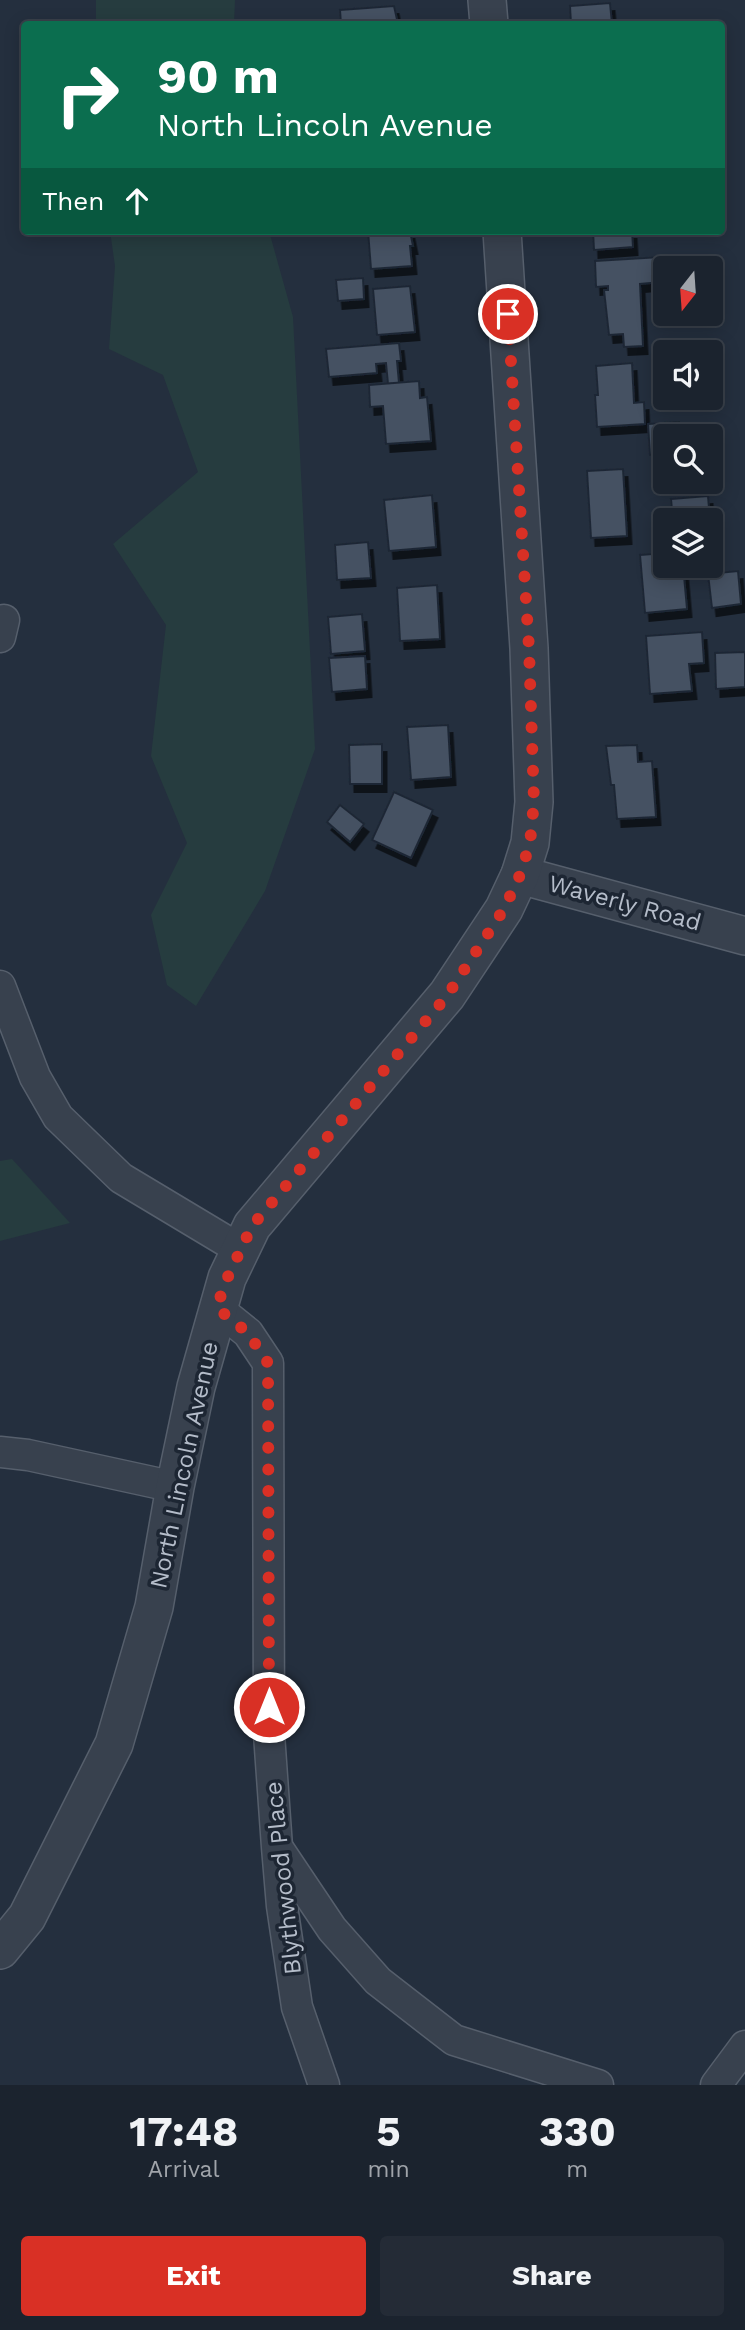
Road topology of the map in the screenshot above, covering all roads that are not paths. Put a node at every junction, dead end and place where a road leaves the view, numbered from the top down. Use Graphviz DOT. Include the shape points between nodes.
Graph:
graph roads {
  1 [pos="487,0"];
  2 [pos="489,21"];
  3 [pos="502,235"];
  4 [pos="520,875"];
  5 [pos="745,936"];
  6 [pos="0,988"];
  7 [pos="241,1251"];
  8 [pos="217,1308"];
  9 [pos="0,1452"];
  10 [pos="174,1488"];
  11 [pos="277,1847"];
  12 [pos="0,1950"];
  13 [pos="745,2046"];
  14 [pos="324,2085"];
  15 [pos="598,2085"];
  16 [pos="716,2085"];
  1 -- 2 [label="street"];
  3 -- 4 [label="street, Waverly Road" via="529,648 534,802 530,843"];
  4 -- 5 [label="street, Waverly Road"];
  4 -- 7 [label="street, North Lincoln Avenue" via="504,909 447,996 252,1226"];
  6 -- 7 [label="street" via="35,1077 58,1117 121,1178"];
  7 -- 8 [label="street, North Lincoln Avenue"];
  8 -- 10 [label="street, North Lincoln Avenue"];
  8 -- 11 [label="street, Blythwood Place" via="248,1333 268,1363 269,1734"];
  9 -- 10 [label="street"];
  10 -- 12 [label="street, North Lincoln Avenue" via="154,1607 114,1744 27,1917"];
  11 -- 14 [label="street, Blythwood Place" via="297,2007"];
  11 -- 15 [label="street" via="332,1929 378,1981 454,2040"];
  13 -- 16 [label="street"];
}
